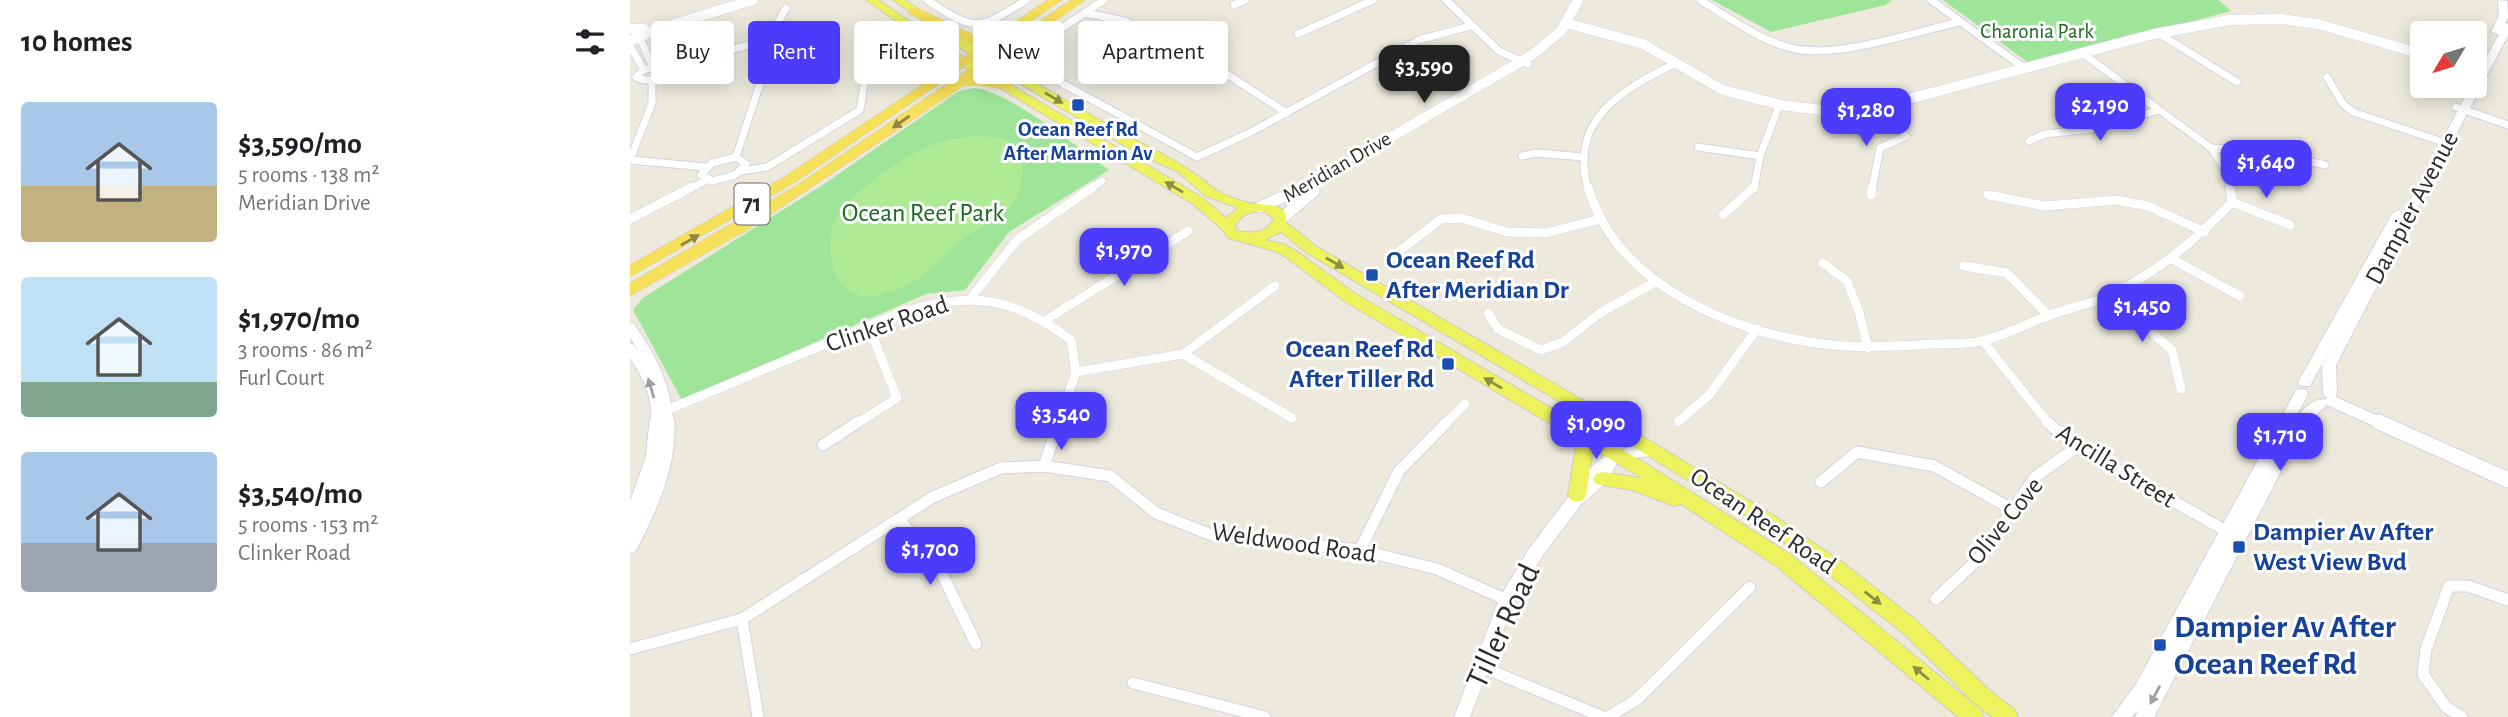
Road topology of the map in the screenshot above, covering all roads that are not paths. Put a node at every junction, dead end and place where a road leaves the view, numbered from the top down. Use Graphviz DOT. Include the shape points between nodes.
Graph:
graph roads {
  1 [pos="743,0"];
  2 [pos="753,0"];
  3 [pos="871,0"];
  4 [pos="898,0"];
  5 [pos="927,0"];
  6 [pos="1026,0"];
  7 [pos="1056,0"];
  8 [pos="1104,0"];
  9 [pos="1245,0"];
  10 [pos="1373,0"];
  11 [pos="1446,0"];
  12 [pos="1578,0"];
  13 [pos="1584,0"];
  14 [pos="1700,0"];
  15 [pos="1931,0"];
  16 [pos="1078,1"];
  17 [pos="2502,1"];
  18 [pos="1234,5"];
  19 [pos="786,8"];
  20 [pos="913,11"];
  21 [pos="1085,13"];
  22 [pos="779,21"];
  23 [pos="902,21"];
  24 [pos="1026,21"];
  25 [pos="1049,21"];
  26 [pos="1057,21"];
  27 [pos="1125,21"];
  28 [pos="1959,22"];
  29 [pos="1570,24"];
  30 [pos="1470,26"];
  31 [pos="2508,26"];
  32 [pos="630,29"];
  33 [pos="2158,33"];
  34 [pos="1298,34"];
  35 [pos="639,35"];
  36 [pos="973,40"];
  37 [pos="630,46"];
  38 [pos="2410,50"];
  39 [pos="973,51"];
  40 [pos="2487,51"];
  41 [pos="2082,53"];
  42 [pos="2487,57"];
  43 [pos="959,59"];
  44 [pos="973,61"];
  45 [pos="1525,62"];
  46 [pos="1676,62"];
  47 [pos="973,65"];
  48 [pos="970,66"];
  49 [pos="649,68"];
  50 [pos="2024,68"];
  51 [pos="1228,75"];
  52 [pos="2327,77"];
  53 [pos="633,78"];
  54 [pos="651,79"];
  55 [pos="959,80"];
  56 [pos="2236,82"];
  57 [pos="959,83"];
  58 [pos="652,84"];
  59 [pos="760,84"];
  60 [pos="864,84"];
  61 [pos="956,84"];
  62 [pos="1030,84"];
  63 [pos="932,85"];
  64 [pos="1006,87"];
  65 [pos="2464,98"];
  66 [pos="2465,98"];
  67 [pos="1780,106"];
  68 [pos="1882,106"];
  69 [pos="2460,109"];
  70 [pos="2159,110"];
  71 [pos="1287,113"];
  72 [pos="2508,125"];
  73 [pos="2029,141"];
  74 [pos="2442,142"];
  75 [pos="1698,147"];
  76 [pos="2211,148"];
  77 [pos="1522,156"];
  78 [pos="1760,156"];
  79 [pos="736,157"];
  80 [pos="1584,158"];
  81 [pos="630,160"];
  82 [pos="2325,165"];
  83 [pos="706,167"];
  84 [pos="741,171"];
  85 [pos="707,180"];
  86 [pos="1102,181"];
  87 [pos="1871,195"];
  88 [pos="1988,195"];
  89 [pos="2232,202"];
  90 [pos="1255,207"];
  91 [pos="1723,215"];
  92 [pos="630,219"];
  93 [pos="1601,219"];
  94 [pos="1280,221"];
  95 [pos="2290,225"];
  96 [pos="1228,227"];
  97 [pos="1188,231"];
  98 [pos="2205,232"];
  99 [pos="1245,240"];
  100 [pos="1389,258"];
  101 [pos="2172,259"];
  102 [pos="1823,263"];
  103 [pos="1964,266"];
  104 [pos="630,272"];
  105 [pos="655,276"];
  106 [pos="1655,282"];
  107 [pos="1275,286"];
  108 [pos="630,290"];
  109 [pos="2109,296"];
  110 [pos="2240,296"];
  111 [pos="970,299"];
  112 [pos="630,301"];
  113 [pos="1488,313"];
  114 [pos="2049,316"];
  115 [pos="1046,320"];
  116 [pos="869,327"];
  117 [pos="630,328"];
  118 [pos="1756,329"];
  119 [pos="1983,341"];
  120 [pos="1868,348"];
  121 [pos="630,349"];
  122 [pos="1183,354"];
  123 [pos="1076,372"];
  124 [pos="2303,388"];
  125 [pos="2181,389"];
  126 [pos="2328,399"];
  127 [pos="1465,404"];
  128 [pos="663,412"];
  129 [pos="1594,414"];
  130 [pos="1292,418"];
  131 [pos="1678,422"];
  132 [pos="1582,436"];
  133 [pos="823,446"];
  134 [pos="2077,447"];
  135 [pos="1654,451"];
  136 [pos="1615,455"];
  137 [pos="1044,466"];
  138 [pos="1602,479"];
  139 [pos="2508,480"];
  140 [pos="1821,482"];
  141 [pos="1575,499"];
  142 [pos="2012,509"];
  143 [pos="1706,511"];
  144 [pos="900,520"];
  145 [pos="630,524"];
  146 [pos="2233,535"];
  147 [pos="630,546"];
  148 [pos="1360,550"];
  149 [pos="1750,587"];
  150 [pos="1936,599"];
  151 [pos="1507,600"];
  152 [pos="2508,600"];
  153 [pos="742,619"];
  154 [pos="976,644"];
  155 [pos="630,649"];
  156 [pos="1482,667"];
  157 [pos="1133,684"];
  158 [pos="758,717"];
  159 [pos="1265,717"];
  160 [pos="1462,717"];
  161 [pos="1603,717"];
  162 [pos="1608,717"];
  163 [pos="1974,717"];
  164 [pos="2008,717"];
  165 [pos="2121,717"];
  166 [pos="2144,717"];
  167 [pos="2462,717"];
  1 -- 35 [label="street"];
  2 -- 35 [label="street"];
  3 -- 23 [label="main road"];
  4 -- 20 [label="main road"];
  5 -- 6 [label="street" via="966,26 993,22"];
  7 -- 24 [label="highway, 71"];
  8 -- 21 [label="street"];
  9 -- 18 [label="street"];
  10 -- 34 [label="street"];
  11 -- 30 [label="street"];
  12 -- 29 [label="street, Meridian Drive"];
  13 -- 29 [label="street, Meridian Drive"];
  14 -- 28 [label="street" via="1777,44 1798,50 1829,50"];
  15 -- 28 [label="street"];
  16 -- 25 [label="highway, 71"];
  16 -- 26 [label="highway"];
  17 -- 40 [label="main road, Dampier Avenue" via="2504,15"];
  19 -- 22 [label="street"];
  20 -- 36 [label="highway"];
  20 -- 39 [label="main road"];
  21 -- 27 [label="street"];
  21 -- 71 [label="street" via="1032,54 1036,69 1197,157"];
  28 -- 50 [label="street"];
  29 -- 45 [label="street, Meridian Drive" via="1555,44"];
  29 -- 46 [label="street" via="1636,40"];
  30 -- 45 [label="street" via="1499,51"];
  30 -- 71 [label="street" via="1419,40"];
  31 -- 42 [label="main road, Dampier Avenue"];
  32 -- 35 [label="street"];
  33 -- 38 [label="street" via="2211,22 2284,19 2342,29"];
  33 -- 41 [label="street"];
  33 -- 56 [label="street"];
  35 -- 49 [label="street"];
  37 -- 49 [label="street"];
  41 -- 50 [label="street"];
  41 -- 70 [label="street"];
  43 -- 48 [label="main road"];
  44 -- 48 [label="highway, 71"];
  45 -- 90 [label="street, Meridian Drive" via="1310,185"];
  45 -- 94 [label="street, Meridian Drive" via="1312,191"];
  46 -- 67 [label="street" via="1721,89"];
  46 -- 80 [label="street" via="1616,98 1592,126"];
  47 -- 48 [label="highway, 71"];
  48 -- 55 [label="highway, 71"];
  48 -- 63 [label="highway, 71"];
  48 -- 64 [label="main road"];
  49 -- 53 [label="street"];
  50 -- 68 [label="street"];
  51 -- 71 [label="street"];
  52 -- 74 [label="street" via="2342,105 2353,112"];
  53 -- 54 [label="street"];
  57 -- 64 [label="highway"];
  58 -- 81 [label="street" via="652,103"];
  59 -- 79 [label="street"];
  60 -- 84 [label="street" via="860,110 767,167"];
  61 -- 105 [label="highway, 71, one-way" via="809,185"];
  62 -- 90 [label="main road, one-way" via="1183,169 1211,193"];
  104 -- 63 [label="highway, 71, one-way" via="771,192"];
  96 -- 64 [label="main road, one-way" via="1198,201"];
  65 -- 69 [label="main road, Dampier Avenue"];
  66 -- 69 [label="main road, Dampier Avenue"];
  67 -- 68 [label="street" via="1857,110"];
  67 -- 78 [label="street"];
  68 -- 87 [label="street" via="1906,136 1880,148"];
  69 -- 72 [label="street"];
  69 -- 74 [label="main road, Dampier Avenue"];
  70 -- 73 [label="street" via="2100,128 2045,134"];
  70 -- 76 [label="street"];
  74 -- 124 [label="main road, Dampier Avenue"];
  74 -- 126 [label="main road, Dampier Avenue" via="2329,365"];
  75 -- 78 [label="street"];
  76 -- 82 [label="street" via="2286,153"];
  76 -- 89 [label="street" via="2228,173"];
  77 -- 80 [label="street"];
  78 -- 91 [label="street" via="1754,190"];
  79 -- 83 [label="street"];
  79 -- 84 [label="street" via="745,161"];
  80 -- 93 [label="street" via="1586,185"];
  81 -- 83 [label="street"];
  83 -- 85 [label="street" via="701,176"];
  84 -- 85 [label="street"];
  85 -- 92 [label="street"];
  86 -- 111 [label="street" via="1018,239"];
  88 -- 98 [label="street" via="2045,206 2116,200 2148,206"];
  89 -- 95 [label="street"];
  89 -- 98 [label="street"];
  90 -- 94 [label="main road, Ocean Reef Road" via="1274,210"];
  90 -- 96 [label="main road" via="1232,217"];
  93 -- 100 [label="street" via="1546,233 1507,232 1461,218 1441,219"];
  93 -- 106 [label="street" via="1622,250"];
  94 -- 99 [label="main road" via="1263,237"];
  94 -- 129 [label="main road, Ocean Reef Road, one-way" via="1312,250"];
  96 -- 99 [label="main road"];
  97 -- 115 [label="street"];
  98 -- 101 [label="street"];
  132 -- 99 [label="main road, Ocean Reef Road, one-way" via="1351,298 1291,254"];
  101 -- 109 [label="street"];
  101 -- 110 [label="street"];
  102 -- 120 [label="street" via="1847,281"];
  103 -- 114 [label="street" via="2007,273"];
  105 -- 108 [label="highway, 71"];
  105 -- 112 [label="highway"];
  106 -- 113 [label="street" via="1600,313 1563,342 1541,350 1498,329"];
  106 -- 118 [label="street" via="1699,308"];
  107 -- 122 [label="street"];
  109 -- 114 [label="street"];
  109 -- 125 [label="street" via="2172,350"];
  111 -- 115 [label="street, Clinker Road" via="1006,304"];
  111 -- 116 [label="street, Clinker Road" via="926,306"];
  114 -- 119 [label="street"];
  115 -- 123 [label="street, Clinker Road" via="1071,340"];
  116 -- 128 [label="street, Clinker Road"];
  116 -- 133 [label="street" via="897,398"];
  117 -- 128 [label="street" via="658,369"];
  118 -- 120 [label="street" via="1798,340"];
  118 -- 131 [label="street" via="1709,395"];
  119 -- 120 [label="street"];
  119 -- 134 [label="street, Ancilla Street" via="2046,422"];
  128 -- 121 [label="street, one-way" via="646,372"];
  122 -- 123 [label="street"];
  122 -- 130 [label="street"];
  123 -- 137 [label="street"];
  124 -- 126 [label="main road" via="2318,383"];
  124 -- 146 [label="main road, Dampier Avenue"];
  126 -- 139 [label="street"];
  126 -- 146 [label="main road, Dampier Avenue" via="2300,421"];
  127 -- 148 [label="street" via="1399,471"];
  128 -- 145 [label="street" via="646,486"];
  128 -- 147 [label="street" via="666,453 652,500"];
  129 -- 135 [label="main road, Ocean Reef Road"];
  129 -- 136 [label="street" via="1616,448"];
  132 -- 136 [label="main road, Ocean Reef Road"];
  132 -- 141 [label="main road" via="1585,447"];
  134 -- 142 [label="street, Olive Cove" via="2035,477"];
  134 -- 146 [label="street, Ancilla Street"];
  135 -- 136 [label="street"];
  135 -- 164 [label="main road, Ocean Reef Road, one-way" via="1835,568 1910,627"];
  136 -- 138 [label="street, Tiller Road"];
  136 -- 141 [label="street, Tiller Road" via="1600,462"];
  136 -- 143 [label="main road, Ocean Reef Road"];
  137 -- 144 [label="street, Weldwood Road" via="1001,468 933,497"];
  137 -- 148 [label="street, Weldwood Road" via="1110,477 1156,513 1214,536"];
  138 -- 141 [label="street, Tiller Road"];
  138 -- 143 [label="main road" via="1634,483"];
  140 -- 142 [label="street" via="1857,452 1934,466"];
  141 -- 151 [label="street, Tiller Road"];
  142 -- 150 [label="street, Olive Cove" via="1980,557"];
  163 -- 143 [label="main road, Ocean Reef Road, one-way" via="1783,560"];
  144 -- 153 [label="street, Weldwood Road"];
  144 -- 154 [label="street" via="944,579"];
  146 -- 165 [label="main road, Dampier Avenue" via="2142,690"];
  146 -- 166 [label="main road, Dampier Avenue, one-way"];
  148 -- 151 [label="street, Weldwood Road" via="1437,569"];
  149 -- 162 [label="street" via="1636,700"];
  151 -- 156 [label="street, Tiller Road"];
  152 -- 167 [label="street" via="2468,586 2449,586 2426,649 2423,674 2446,707"];
  153 -- 155 [label="street, Weldwood Road"];
  153 -- 158 [label="street"];
  156 -- 160 [label="street, Tiller Road"];
  156 -- 161 [label="street"];
  157 -- 159 [label="street"];
}
